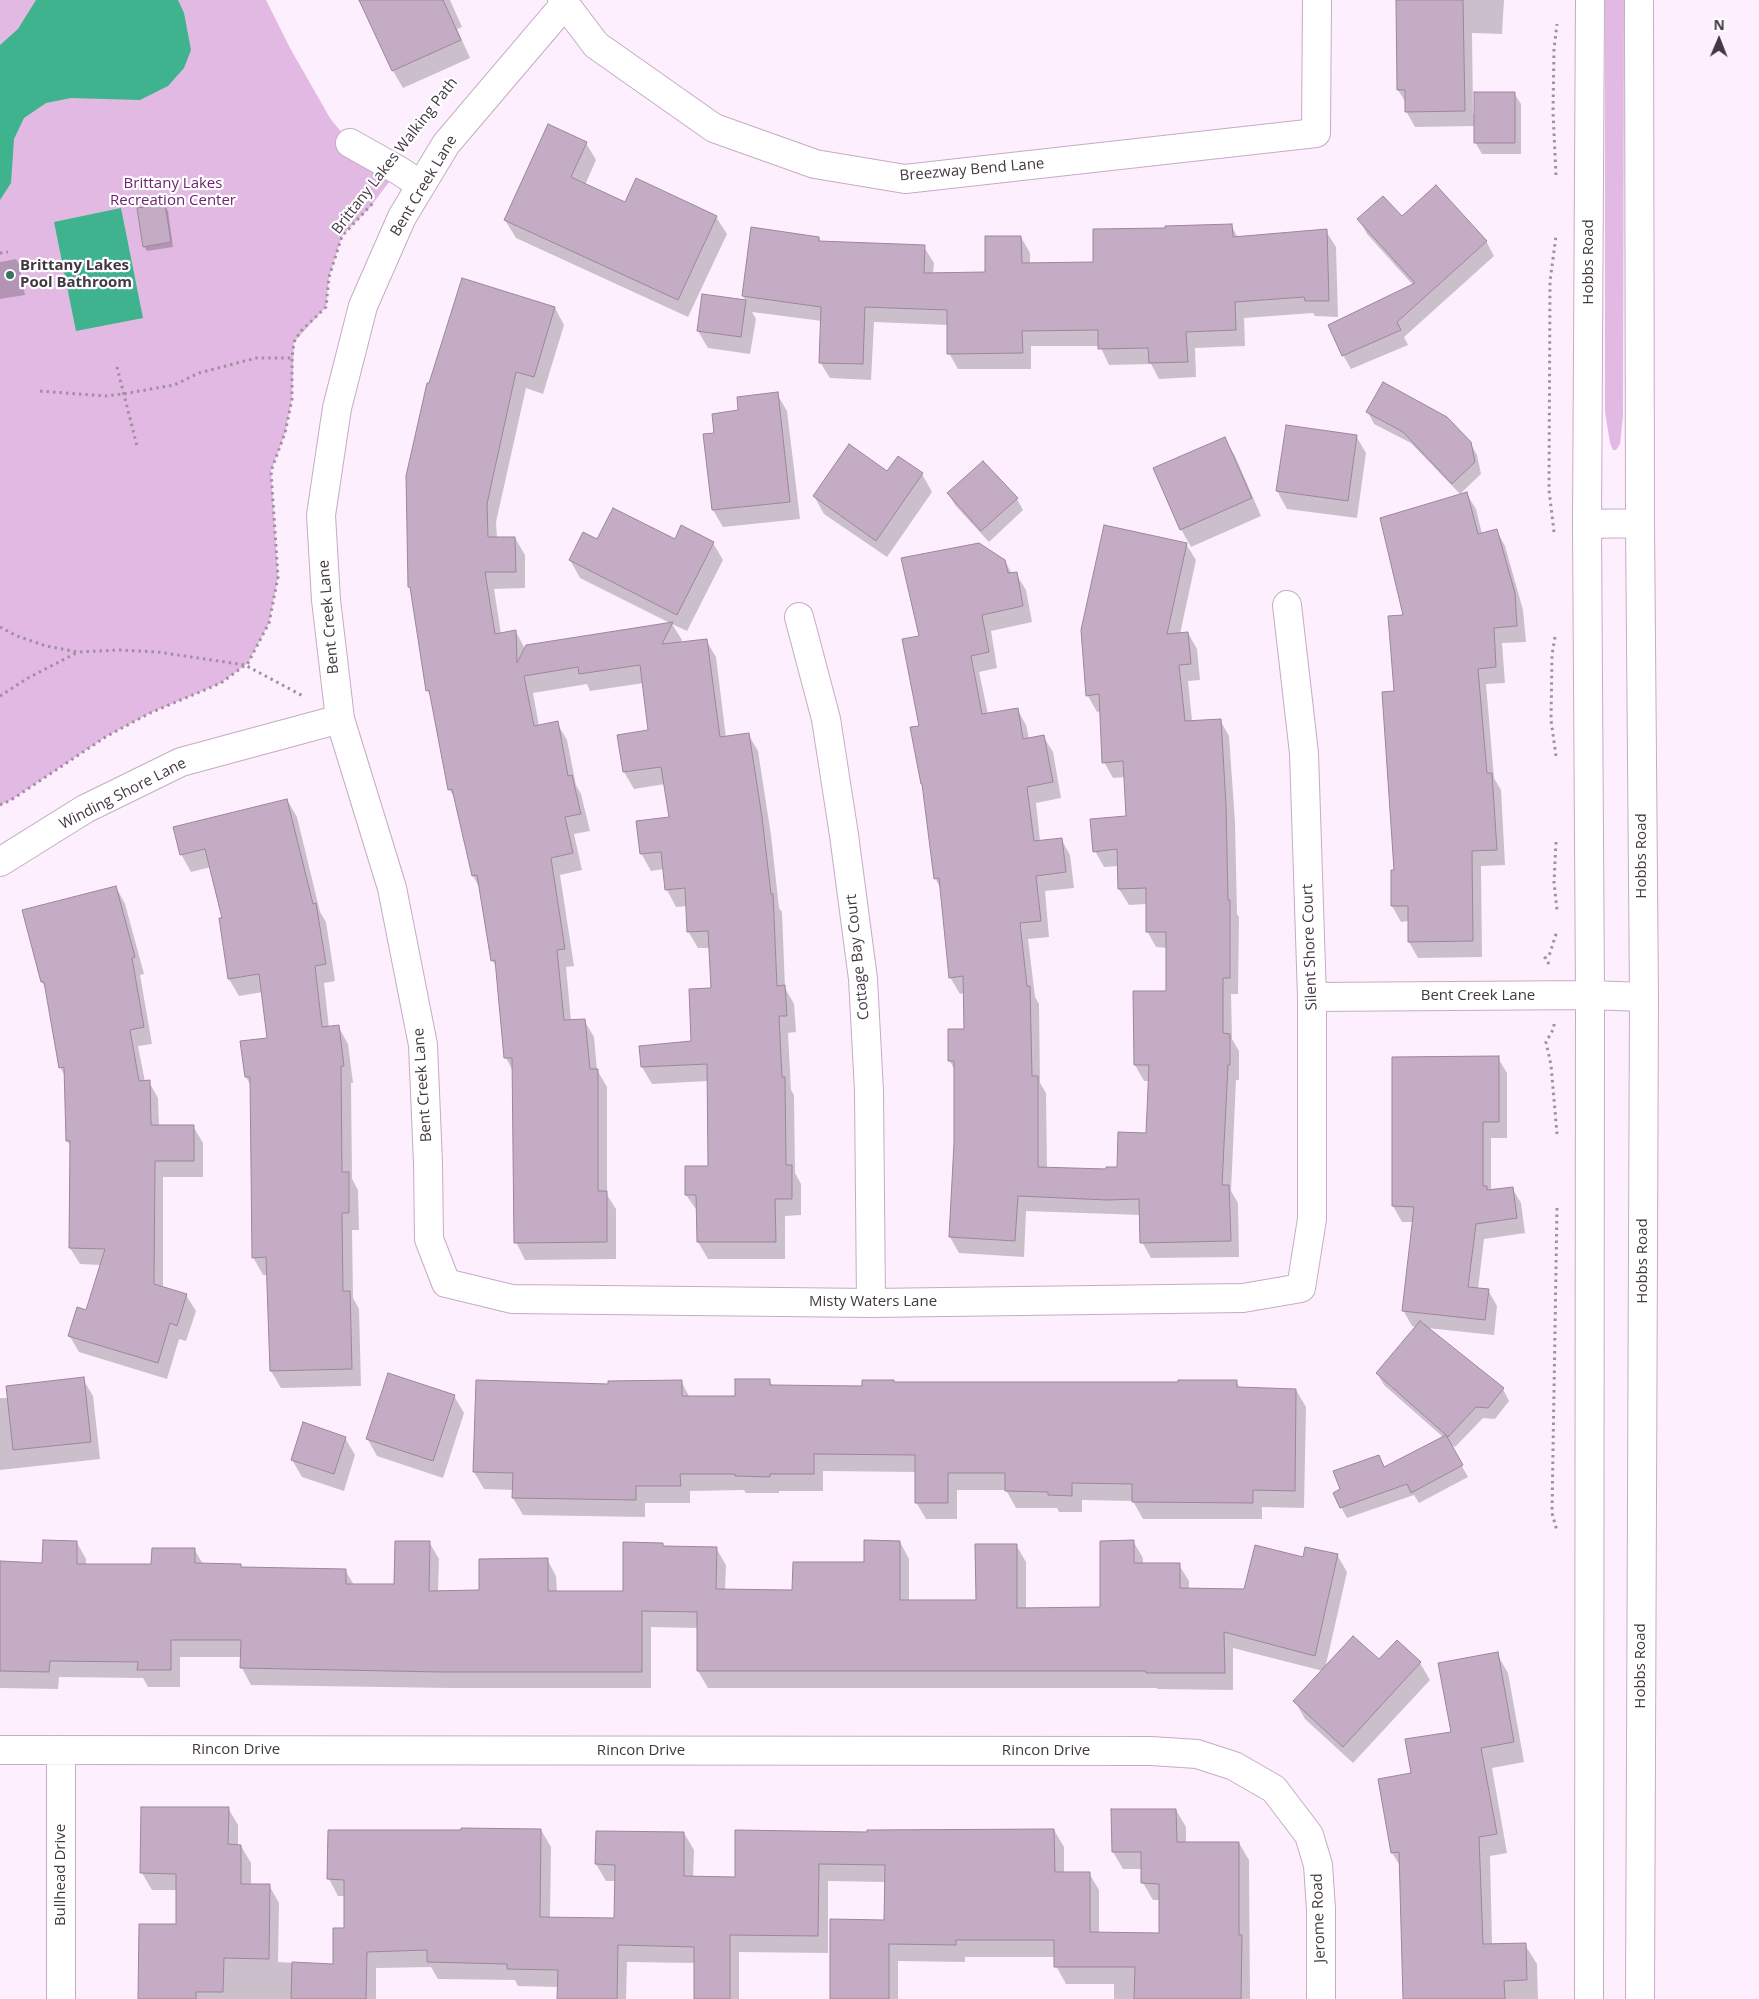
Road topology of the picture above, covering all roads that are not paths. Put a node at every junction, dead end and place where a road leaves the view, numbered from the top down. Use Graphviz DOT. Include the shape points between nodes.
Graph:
graph roads {
  1 [pos="1317,0"];
  2 [pos="1590,0"];
  3 [pos="1639,0"];
  4 [pos="564,2"];
  5 [pos="350,143"];
  6 [pos="421,185"];
  7 [pos="1640,523"];
  8 [pos="1587,524"];
  9 [pos="1287,605"];
  10 [pos="799,617"];
  11 [pos="340,719"];
  12 [pos="0,862"];
  13 [pos="1590,995"];
  14 [pos="1312,996"];
  15 [pos="1644,997"];
  16 [pos="446,1283"];
  17 [pos="1301,1288"];
  18 [pos="871,1302"];
  19 [pos="0,1750"];
  20 [pos="61,1750"];
  21 [pos="1274,1789"];
  22 [pos="61,1999"];
  23 [pos="1321,1999"];
  24 [pos="1589,1999"];
  25 [pos="1640,1999"];
  1 -- 4 [label="street, Breezway Bend Lane" via="1316,134 905,179 815,164 714,128 596,44"];
  2 -- 8 [label="street, Hobbs Road"];
  3 -- 7 [label="street, Hobbs Road"];
  4 -- 6 [label="street, Bent Creek Lane" via="446,144"];
  5 -- 6 [label="street"];
  6 -- 11 [label="street, Bent Creek Lane" via="402,218 363,306 337,408 321,515 326,600"];
  7 -- 8 [label="street"];
  7 -- 15 [label="street, Hobbs Road"];
  8 -- 13 [label="street, Hobbs Road"];
  9 -- 14 [label="street, Silent Shore Court" via="1304,753"];
  10 -- 18 [label="street, Cottage Bay Court" via="826,719 863,978"];
  11 -- 12 [label="street, Winding Shore Lane" via="181,762 85,809"];
  11 -- 16 [label="street, Bent Creek Lane" via="392,888 423,1045 429,1239"];
  13 -- 14 [label="street, Bent Creek Lane"];
  13 -- 15 [label="street, Bent Creek Lane"];
  13 -- 24 [label="street, Hobbs Road"];
  14 -- 17 [label="street, Silent Shore Court" via="1312,1219"];
  15 -- 25 [label="street, Hobbs Road"];
  16 -- 18 [label="street, Misty Waters Lane" via="512,1299"];
  17 -- 18 [label="street, Misty Waters Lane" via="1243,1298"];
  19 -- 20 [label="street, Rincon Drive"];
  20 -- 21 [label="street, Rincon Drive" via="1151,1751 1197,1754 1234,1766"];
  20 -- 22 [label="street, Bullhead Drive"];
  21 -- 23 [label="street, Jerome Road" via="1309,1835 1318,1865"];
}
